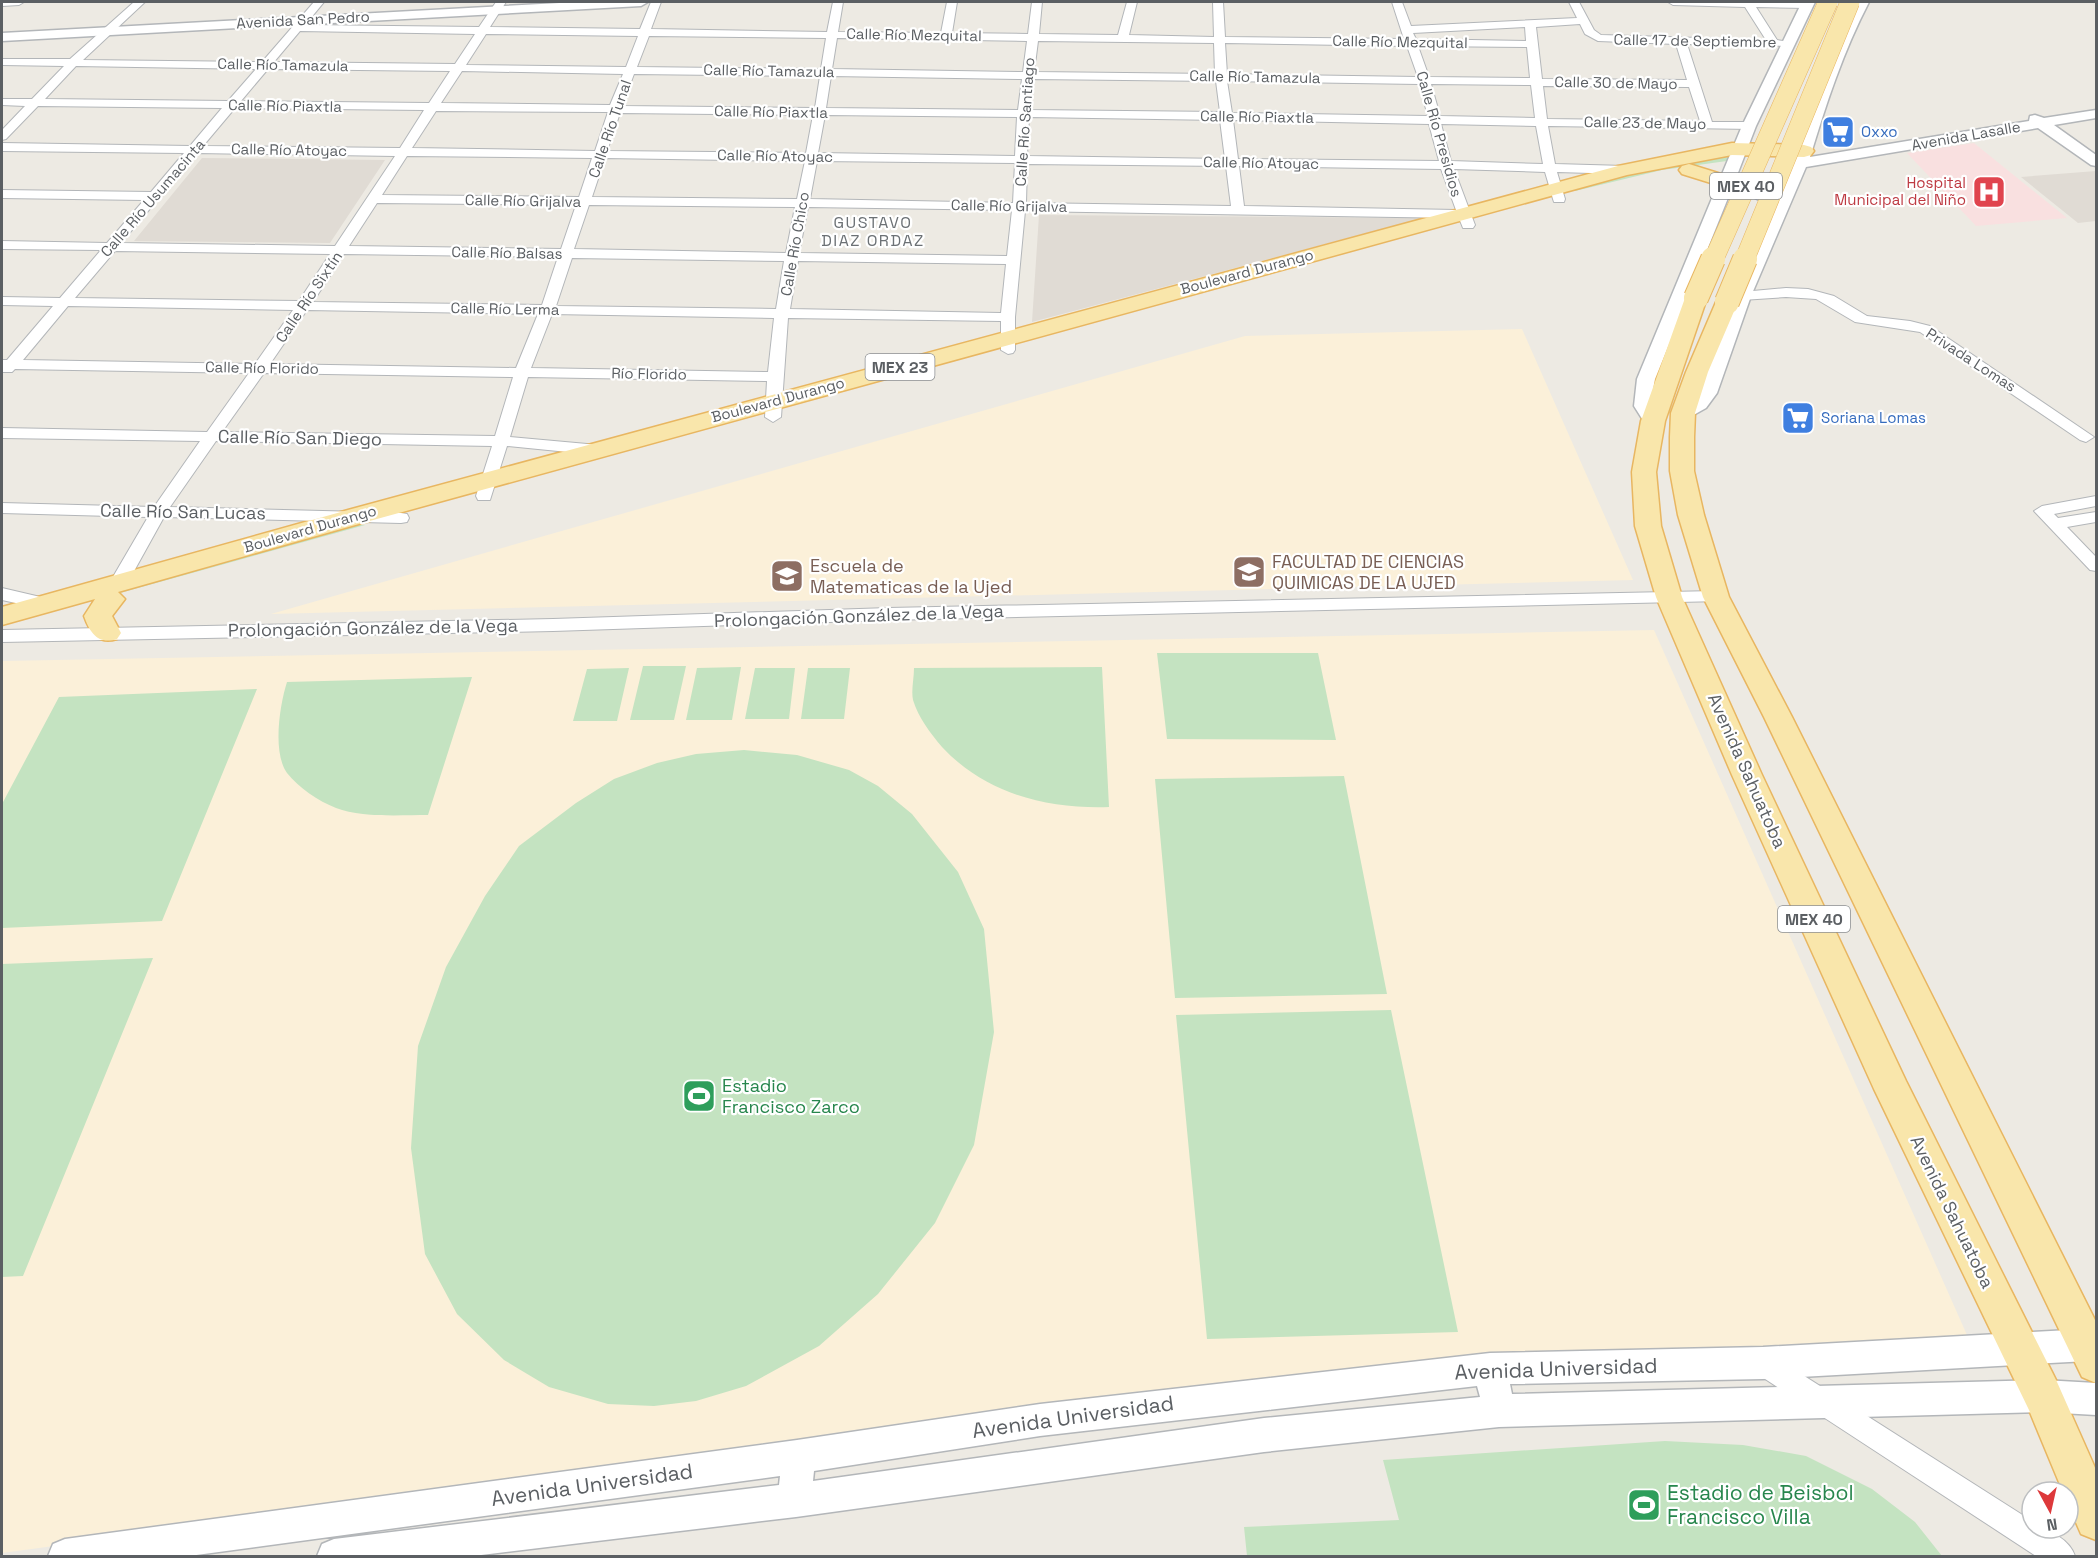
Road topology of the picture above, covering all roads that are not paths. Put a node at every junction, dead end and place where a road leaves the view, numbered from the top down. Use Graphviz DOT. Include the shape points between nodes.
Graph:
graph roads {
  1 [pos="19,2"];
  2 [pos="140,2"];
  3 [pos="319,2"];
  4 [pos="641,2"];
  5 [pos="656,2"];
  6 [pos="838,2"];
  7 [pos="952,2"];
  8 [pos="1037,2"];
  9 [pos="1132,2"];
  10 [pos="1218,2"];
  11 [pos="1396,2"];
  12 [pos="1574,2"];
  13 [pos="1673,2"];
  14 [pos="1747,2"];
  15 [pos="1828,2"];
  16 [pos="1850,2"];
  17 [pos="1862,2"];
  18 [pos="2,3"];
  19 [pos="498,5"];
  20 [pos="1805,6"];
  21 [pos="1583,21"];
  22 [pos="1853,21"];
  23 [pos="300,24"];
  24 [pos="1530,25"];
  25 [pos="109,30"];
  26 [pos="483,32"];
  27 [pos="644,33"];
  28 [pos="832,34"];
  29 [pos="946,36"];
  30 [pos="2,37"];
  31 [pos="1032,37"];
  32 [pos="1409,37"];
  33 [pos="1123,38"];
  34 [pos="1220,39"];
  35 [pos="1680,40"];
  36 [pos="1779,43"];
  37 [pos="1532,44"];
  38 [pos="2,62"];
  39 [pos="74,62"];
  40 [pos="264,64"];
  41 [pos="458,67"];
  42 [pos="630,69"];
  43 [pos="827,72"];
  44 [pos="1028,74"];
  45 [pos="1221,76"];
  46 [pos="1424,79"];
  47 [pos="1537,81"];
  48 [pos="1694,84"];
  49 [pos="2,102"];
  50 [pos="36,103"];
  51 [pos="231,105"];
  52 [pos="2097,105"];
  53 [pos="432,108"];
  54 [pos="615,109"];
  55 [pos="820,113"];
  56 [pos="2097,114"];
  57 [pos="1023,115"];
  58 [pos="1226,116"];
  59 [pos="2036,119"];
  60 [pos="1433,120"];
  61 [pos="1541,121"];
  62 [pos="1707,124"];
  63 [pos="1938,130"];
  64 [pos="2,136"];
  65 [pos="1951,138"];
  66 [pos="2,147"];
  67 [pos="196,148"];
  68 [pos="1804,149"];
  69 [pos="406,152"];
  70 [pos="601,153"];
  71 [pos="812,157"];
  72 [pos="1737,158"];
  73 [pos="1022,160"];
  74 [pos="1232,162"];
  75 [pos="2097,162"];
  76 [pos="1446,165"];
  77 [pos="1555,185"];
  78 [pos="2,194"];
  79 [pos="156,196"];
  80 [pos="374,199"];
  81 [pos="585,202"];
  82 [pos="802,203"];
  83 [pos="1781,206"];
  84 [pos="1019,207"];
  85 [pos="1238,211"];
  86 [pos="1466,219"];
  87 [pos="2,245"];
  88 [pos="111,246"];
  89 [pos="340,250"];
  90 [pos="568,254"];
  91 [pos="792,256"];
  92 [pos="1013,260"];
  93 [pos="1712,297"];
  94 [pos="2,301"];
  95 [pos="62,302"];
  96 [pos="303,306"];
  97 [pos="548,310"];
  98 [pos="783,312"];
  99 [pos="1008,335"];
  100 [pos="7,364"];
  101 [pos="259,368"];
  102 [pos="522,372"];
  103 [pos="2,376"];
  104 [pos="775,377"];
  105 [pos="773,409"];
  106 [pos="1668,417"];
  107 [pos="2,433"];
  108 [pos="212,436"];
  109 [pos="2086,437"];
  110 [pos="500,441"];
  111 [pos="598,450"];
  112 [pos="486,488"];
  113 [pos="2097,501"];
  114 [pos="2,508"];
  115 [pos="159,511"];
  116 [pos="357,516"];
  117 [pos="2097,517"];
  118 [pos="401,518"];
  119 [pos="2054,524"];
  120 [pos="2097,566"];
  121 [pos="116,590"];
  122 [pos="2,594"];
  123 [pos="1669,597"];
  124 [pos="1716,597"];
  125 [pos="43,603"];
  126 [pos="2,616"];
  127 [pos="2,631"];
  128 [pos="107,633"];
  129 [pos="2,636"];
  130 [pos="2020,1349"];
  131 [pos="2092,1354"];
  132 [pos="1763,1362"];
  133 [pos="1490,1369"];
  134 [pos="2043,1396"];
  135 [pos="2097,1399"];
  136 [pos="1821,1401"];
  137 [pos="1499,1411"];
  138 [pos="797,1456"];
  139 [pos="796,1500"];
  140 [pos="2097,1519"];
  141 [pos="64,1557"];
  142 [pos="334,1557"];
  143 [pos="2061,1557"];
  1 -- 18 [label="street"];
  2 -- 25 [label="street"];
  3 -- 23 [label="street, Calle Río Usumacinta"];
  4 -- 19 [label="street, Avenida San Pedro"];
  5 -- 27 [label="street, Calle Río Tunal"];
  6 -- 28 [label="street, Calle Río Chico"];
  7 -- 29 [label="street"];
  8 -- 31 [label="street, Calle Río Santiago"];
  9 -- 33 [label="street"];
  10 -- 34 [label="street"];
  11 -- 32 [label="street, Calle Río Presidios"];
  12 -- 21 [label="street"];
  13 -- 14 [label="street"];
  14 -- 20 [label="street"];
  14 -- 36 [label="street"];
  15 -- 93 [label="main road, Avenida Sahuatoba / MEX 40, bridge"];
  16 -- 93 [label="main road, Avenida Sahuatoba / MEX 40, bridge"];
  17 -- 22 [label="street"];
  19 -- 23 [label="street, Avenida San Pedro"];
  19 -- 26 [label="street, Calle Río Sixtín"];
  20 -- 22 [label="street" via="1834,21"];
  20 -- 36 [label="street"];
  21 -- 24 [label="street"];
  21 -- 35 [label="street, Calle 17 de Septiembre" via="1592,35 1604,39"];
  22 -- 68 [label="street" via="1822,93"];
  23 -- 25 [label="street, Avenida San Pedro"];
  23 -- 26 [label="street, Calle Río Mezquital"];
  23 -- 40 [label="street, Calle Río Usumacinta"];
  24 -- 32 [label="street"];
  24 -- 37 [label="street"];
  25 -- 30 [label="street, Avenida San Pedro"];
  25 -- 39 [label="street"];
  26 -- 27 [label="street, Calle Río Mezquital"];
  26 -- 41 [label="street, Calle Río Sixtín"];
  27 -- 28 [label="street, Calle Río Mezquital"];
  27 -- 42 [label="street, Calle Río Tunal"];
  28 -- 29 [label="street, Calle Río Mezquital"];
  28 -- 43 [label="street, Calle Río Chico"];
  29 -- 31 [label="street, Calle Río Mezquital"];
  31 -- 33 [label="street, Calle Río Mezquital"];
  31 -- 44 [label="street, Calle Río Santiago"];
  32 -- 34 [label="street, Calle Río Mezquital"];
  32 -- 37 [label="street, Calle Río Mezquital"];
  32 -- 46 [label="street, Calle Río Presidios"];
  33 -- 34 [label="street, Calle Río Mezquital"];
  34 -- 45 [label="street"];
  35 -- 36 [label="street, Calle 17 de Septiembre"];
  35 -- 48 [label="street"];
  36 -- 72 [label="street"];
  37 -- 47 [label="street"];
  38 -- 39 [label="street, Calle Río Tamazula"];
  39 -- 40 [label="street, Calle Río Tamazula"];
  39 -- 50 [label="street"];
  40 -- 41 [label="street, Calle Río Tamazula"];
  40 -- 51 [label="street, Calle Río Usumacinta"];
  41 -- 42 [label="street, Calle Río Tamazula"];
  41 -- 53 [label="street, Calle Río Sixtín"];
  42 -- 43 [label="street, Calle Río Tamazula"];
  42 -- 54 [label="street, Calle Río Tunal"];
  43 -- 44 [label="street, Calle Río Tamazula"];
  43 -- 55 [label="street, Calle Río Chico"];
  44 -- 45 [label="street, Calle Río Tamazula"];
  44 -- 57 [label="street, Calle Río Santiago"];
  45 -- 46 [label="street, Calle Río Tamazula"];
  45 -- 58 [label="street"];
  46 -- 47 [label="street, Calle Río Tamazula"];
  46 -- 60 [label="street, Calle Río Presidios"];
  47 -- 48 [label="street, Calle 30 de Mayo"];
  47 -- 61 [label="street"];
  48 -- 62 [label="street"];
  49 -- 50 [label="street, Calle Río Piaxtla"];
  50 -- 51 [label="street, Calle Río Piaxtla"];
  50 -- 64 [label="street"];
  51 -- 53 [label="street, Calle Río Piaxtla"];
  51 -- 67 [label="street, Calle Río Usumacinta"];
  52 -- 59 [label="street, Avenida Lasalle"];
  53 -- 54 [label="street, Calle Río Piaxtla"];
  53 -- 69 [label="street, Calle Río Sixtín"];
  54 -- 55 [label="street, Calle Río Piaxtla"];
  54 -- 70 [label="street, Calle Río Tunal"];
  55 -- 57 [label="street, Calle Río Piaxtla"];
  55 -- 71 [label="street, Calle Río Chico"];
  56 -- 59 [label="street, Avenida Lasalle"];
  57 -- 58 [label="street, Calle Río Piaxtla"];
  57 -- 73 [label="street, Calle Río Santiago"];
  58 -- 60 [label="street, Calle Río Piaxtla"];
  58 -- 74 [label="street"];
  59 -- 63 [label="street, Avenida Lasalle"];
  59 -- 65 [label="street, Avenida Lasalle"];
  59 -- 75 [label="street"];
  60 -- 61 [label="street, Calle Río Piaxtla"];
  60 -- 76 [label="street, Calle Río Presidios"];
  61 -- 62 [label="street, Calle 23 de Mayo"];
  61 -- 77 [label="street"];
  62 -- 72 [label="street, Calle 23 de Mayo"];
  63 -- 65 [label="street"];
  63 -- 68 [label="street, Avenida Lasalle"];
  65 -- 68 [label="street, Avenida Lasalle"];
  66 -- 67 [label="street, Calle Río Atoyac"];
  67 -- 69 [label="street, Calle Río Atoyac"];
  67 -- 79 [label="street, Calle Río Usumacinta"];
  68 -- 72 [label="main road, Boulevard Durango / MEX 23"];
  68 -- 72 [label="street" via="1779,134"];
  68 -- 83 [label="street"];
  69 -- 70 [label="street, Calle Río Atoyac"];
  69 -- 80 [label="street, Calle Río Sixtín"];
  70 -- 71 [label="street, Calle Río Atoyac"];
  70 -- 81 [label="street, Calle Río Tunal"];
  71 -- 73 [label="street, Calle Río Atoyac"];
  71 -- 82 [label="street, Calle Río Chico"];
  72 -- 77 [label="main road, Boulevard Durango / MEX 23" via="1610,184"];
  72 -- 77 [label="main road, Boulevard Durango / MEX 23" via="1707,153"];
  72 -- 83 [label="street" via="1743,189 1763,194"];
  72 -- 93 [label="street"];
  73 -- 74 [label="street, Calle Río Atoyac"];
  73 -- 84 [label="street, Calle Río Santiago"];
  74 -- 76 [label="street, Calle Río Atoyac"];
  74 -- 85 [label="street"];
  76 -- 77 [label="street, Calle Río Atoyac"];
  76 -- 86 [label="street, Calle Río Presidios"];
  77 -- 86 [label="main road, Boulevard Durango / MEX 23"];
  78 -- 79 [label="street"];
  79 -- 88 [label="street, Calle Río Usumacinta"];
  80 -- 81 [label="street, Calle Río Grijalva"];
  80 -- 89 [label="street, Calle Río Sixtín"];
  81 -- 82 [label="street, Calle Río Grijalva"];
  81 -- 90 [label="street, Calle Río Tunal"];
  82 -- 84 [label="street, Calle Río Grijalva"];
  82 -- 91 [label="street, Calle Río Chico"];
  83 -- 93 [label="street"];
  84 -- 85 [label="street, Calle Río Grijalva"];
  84 -- 92 [label="street, Calle Río Santiago"];
  85 -- 86 [label="street, Calle Río Grijalva"];
  86 -- 99 [label="main road, Boulevard Durango / MEX 23"];
  87 -- 88 [label="street, Calle Río Balsas"];
  88 -- 89 [label="street, Calle Río Balsas"];
  88 -- 95 [label="street, Calle Río Usumacinta"];
  89 -- 90 [label="street, Calle Río Balsas"];
  89 -- 96 [label="street, Calle Río Sixtín"];
  90 -- 91 [label="street, Calle Río Balsas"];
  90 -- 97 [label="street, Calle Río Tunal"];
  91 -- 92 [label="street, Calle Río Balsas"];
  91 -- 98 [label="street, Calle Río Chico"];
  92 -- 99 [label="street, Calle Río Santiago"];
  93 -- 106 [label="main road, Avenida Sahuatoba / MEX 40"];
  93 -- 106 [label="street" via="1708,393 1700,404"];
  93 -- 109 [label="street, Privada Lomas" via="1816,294 1864,320 1905,323 1925,329"];
  94 -- 95 [label="street, Calle Río Lerma"];
  95 -- 96 [label="street, Calle Río Lerma"];
  95 -- 100 [label="street, Calle Río Usumacinta"];
  96 -- 97 [label="street, Calle Río Lerma"];
  96 -- 101 [label="street, Calle Río Sixtín"];
  97 -- 98 [label="street, Calle Río Lerma"];
  97 -- 102 [label="street, Calle Río Tunal"];
  98 -- 99 [label="street, Calle Río Lerma"];
  98 -- 104 [label="street, Calle Río Chico"];
  99 -- 105 [label="main road, Boulevard Durango / MEX 23"];
  100 -- 101 [label="street, Calle Río Florido"];
  100 -- 103 [label="street, Calle Río Usumacinta"];
  101 -- 102 [label="street, Calle Río Florido"];
  101 -- 108 [label="street, Calle Río Sixtín"];
  102 -- 104 [label="street, Río Florido"];
  102 -- 110 [label="street, Calle Río Tunal"];
  104 -- 105 [label="street, Calle Río Chico"];
  105 -- 111 [label="main road, Boulevard Durango / MEX 23"];
  105 -- 112 [label="main road, Boulevard Durango / MEX 23"];
  106 -- 123 [label="main road, Avenida Sahuatoba / MEX 40" via="1644,472 1648,526"];
  106 -- 124 [label="main road, Avenida Sahuatoba / MEX 40" via="1690,515"];
  107 -- 108 [label="street, Calle Río San Diego"];
  108 -- 110 [label="street, Calle Río San Diego"];
  108 -- 115 [label="street, Calle Río Sixtín"];
  110 -- 111 [label="street, Calle Río San Diego"];
  110 -- 112 [label="street, Calle Río Tunal"];
  111 -- 112 [label="main road, Boulevard Durango / MEX 23"];
  112 -- 116 [label="main road, Boulevard Durango / MEX 23"];
  112 -- 118 [label="main road, Boulevard Durango / MEX 23"];
  113 -- 119 [label="street" via="2043,511"];
  114 -- 115 [label="street, Calle Río San Lucas"];
  115 -- 116 [label="street, Calle Río San Lucas"];
  115 -- 121 [label="street, Calle Río Sixtín"];
  116 -- 118 [label="street, Calle Río San Lucas"];
  116 -- 121 [label="main road, Boulevard Durango / MEX 23"];
  117 -- 119 [label="street"];
  118 -- 121 [label="main road, Boulevard Durango / MEX 23"];
  119 -- 120 [label="street"];
  121 -- 125 [label="main road, Boulevard Durango / MEX 23"];
  121 -- 127 [label="main road, Boulevard Durango / MEX 23"];
  121 -- 128 [label="main road" via="98,616"];
  122 -- 125 [label="street"];
  123 -- 124 [label="street, Prolongación González de la Vega"];
  123 -- 128 [label="street, Prolongación González de la Vega"];
  123 -- 130 [label="main road, Avenida Sahuatoba / MEX 40" via="1887,1078"];
  124 -- 131 [label="main road, Avenida Sahuatoba / MEX 40"];
  125 -- 126 [label="main road, Boulevard Durango / MEX 23"];
  128 -- 129 [label="street, Prolongación González de la Vega"];
  130 -- 131 [label="street, Avenida Universidad"];
  130 -- 132 [label="street, Avenida Universidad"];
  130 -- 134 [label="main road, Avenida Sahuatoba / MEX 40"];
  132 -- 133 [label="street, Avenida Universidad"];
  132 -- 136 [label="street"];
  133 -- 137 [label="street"];
  133 -- 138 [label="street, Avenida Universidad" via="1040,1420"];
  134 -- 135 [label="street, Avenida Universidad"];
  134 -- 136 [label="street, Avenida Universidad"];
  134 -- 140 [label="main road, Avenida Sahuatoba / MEX 40"];
  136 -- 137 [label="street, Avenida Universidad"];
  136 -- 143 [label="street"];
  137 -- 139 [label="street, Avenida Universidad" via="1264,1435"];
  138 -- 139 [label="street"];
  138 -- 141 [label="street, Avenida Universidad"];
  139 -- 142 [label="street, Avenida Universidad"];
}
